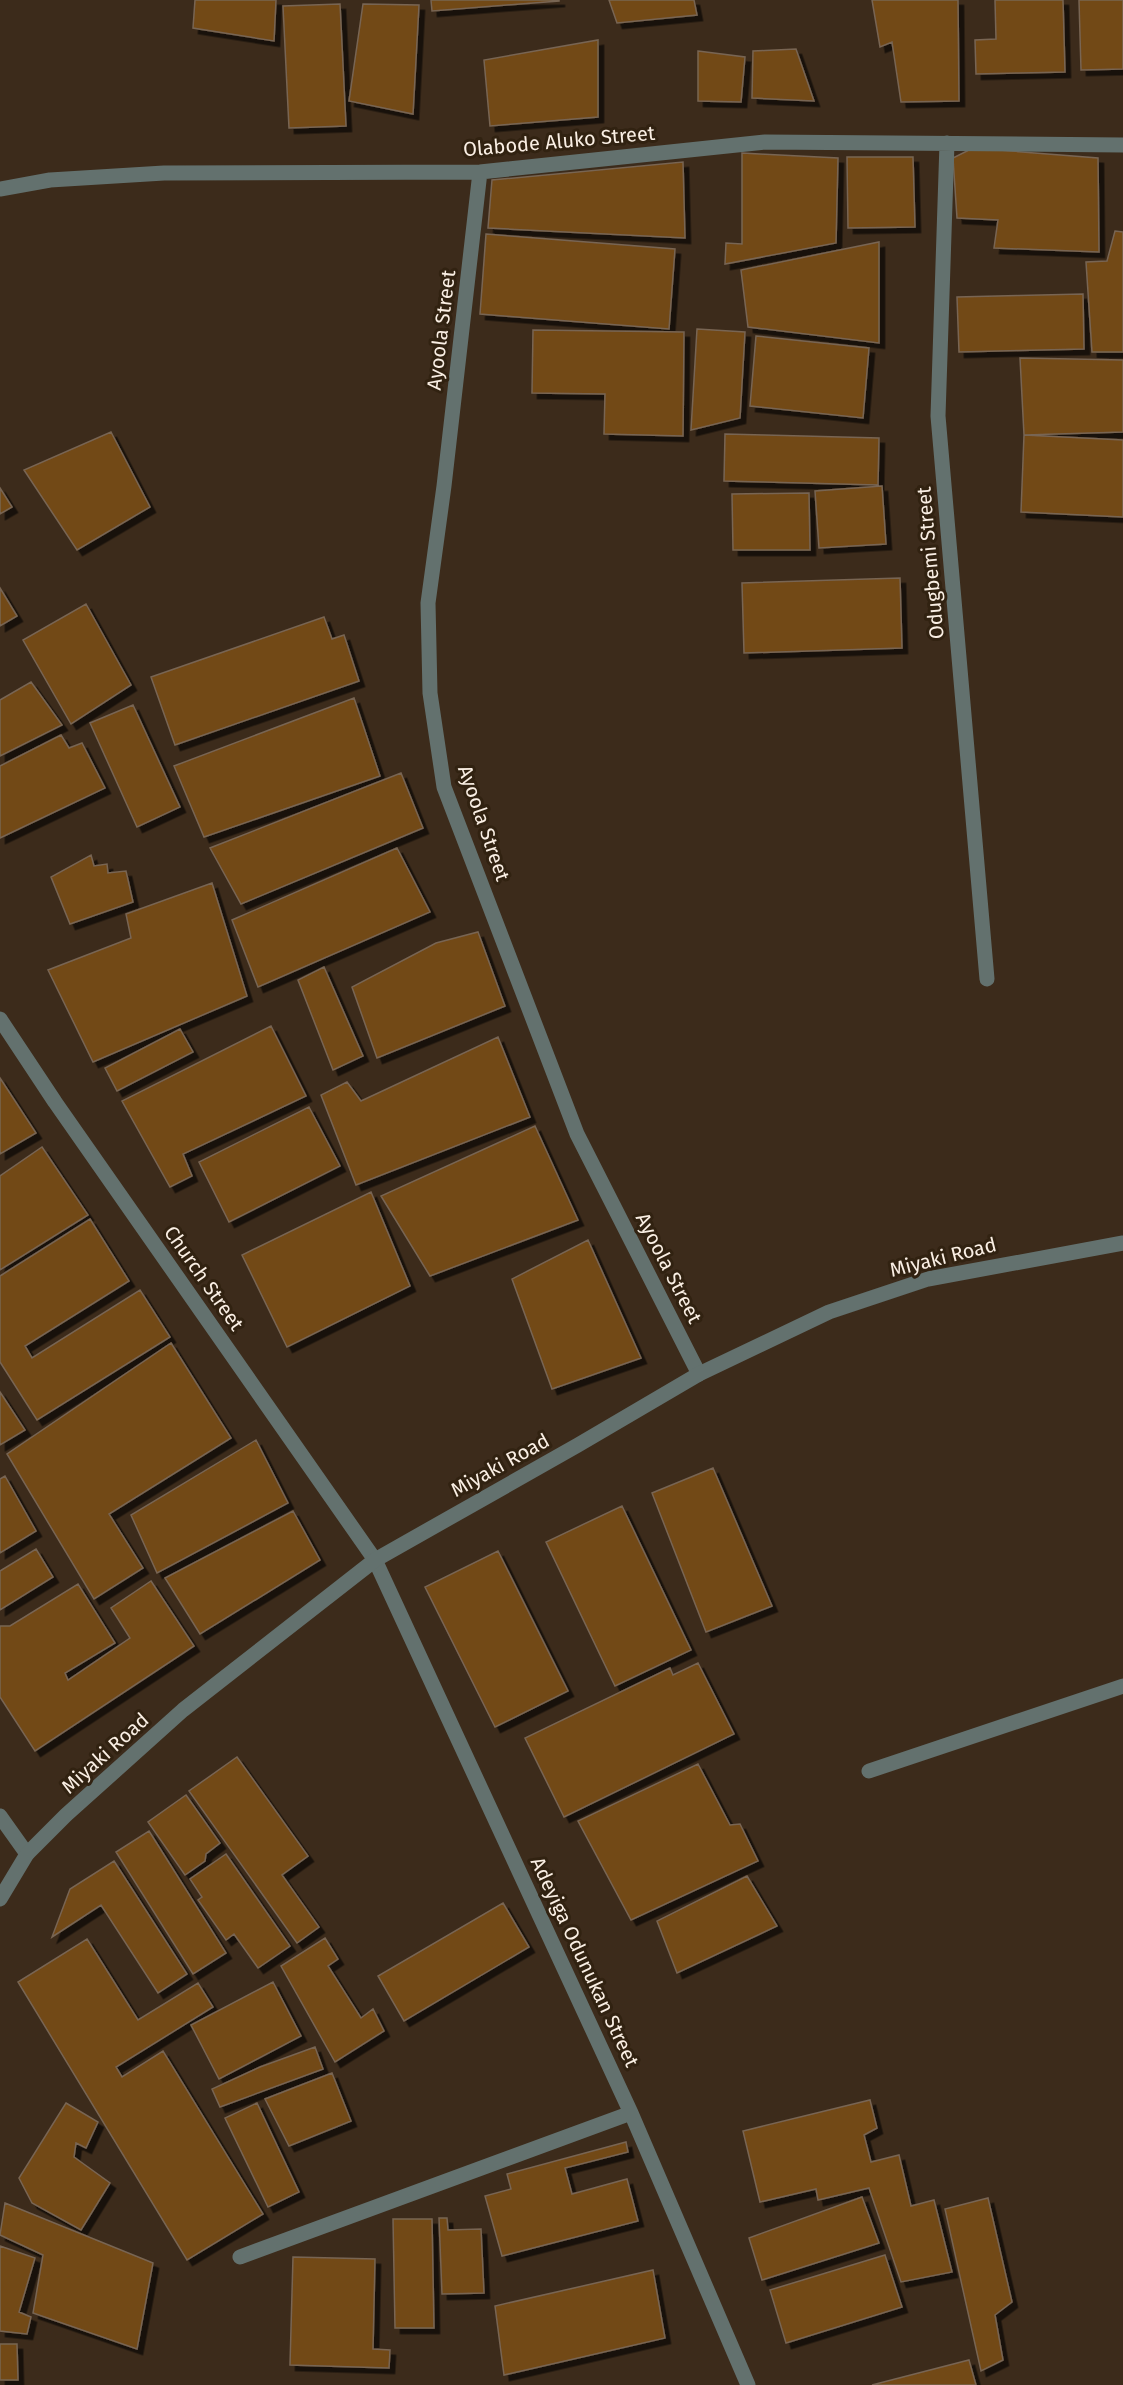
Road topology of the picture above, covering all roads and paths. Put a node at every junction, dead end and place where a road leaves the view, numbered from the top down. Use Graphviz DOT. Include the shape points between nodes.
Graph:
graph roads {
  1 [pos="947,143"];
  2 [pos="1123,145"];
  3 [pos="480,172"];
  4 [pos="0,189"];
  5 [pos="987,979"];
  6 [pos="0,1018"];
  7 [pos="1123,1243"];
  8 [pos="699,1374"];
  9 [pos="375,1560"];
  10 [pos="1123,1686"];
  11 [pos="869,1771"];
  12 [pos="0,1816"];
  13 [pos="27,1854"];
  14 [pos="0,1899"];
  15 [pos="631,2113"];
  16 [pos="240,2257"];
  17 [pos="748,2385"];
  1 -- 2 [label="street, Olabode Aluko Street"];
  1 -- 3 [label="street, Olabode Aluko Street" via="765,142"];
  1 -- 5 [label="street, Odugbemi Street" via="938,416"];
  3 -- 4 [label="street, Olabode Aluko Street" via="164,173 50,180"];
  3 -- 8 [label="street, Ayoola Street" via="428,603 430,693 444,787 577,1134"];
  6 -- 9 [label="street, Church Street"];
  7 -- 8 [label="street, Miyaki Road" via="928,1279 829,1312"];
  8 -- 9 [label="street, Miyaki Road"];
  9 -- 13 [label="street, Miyaki Road" via="183,1710"];
  9 -- 15 [label="street, Adeyiga Odunukan Street"];
  10 -- 11 [label="street"];
  12 -- 13 [label="street"];
  13 -- 14 [label="street, Miyaki Road"];
  15 -- 16 [label="street"];
  15 -- 17 [label="street, Adeyiga Odunukan Street"];
}
